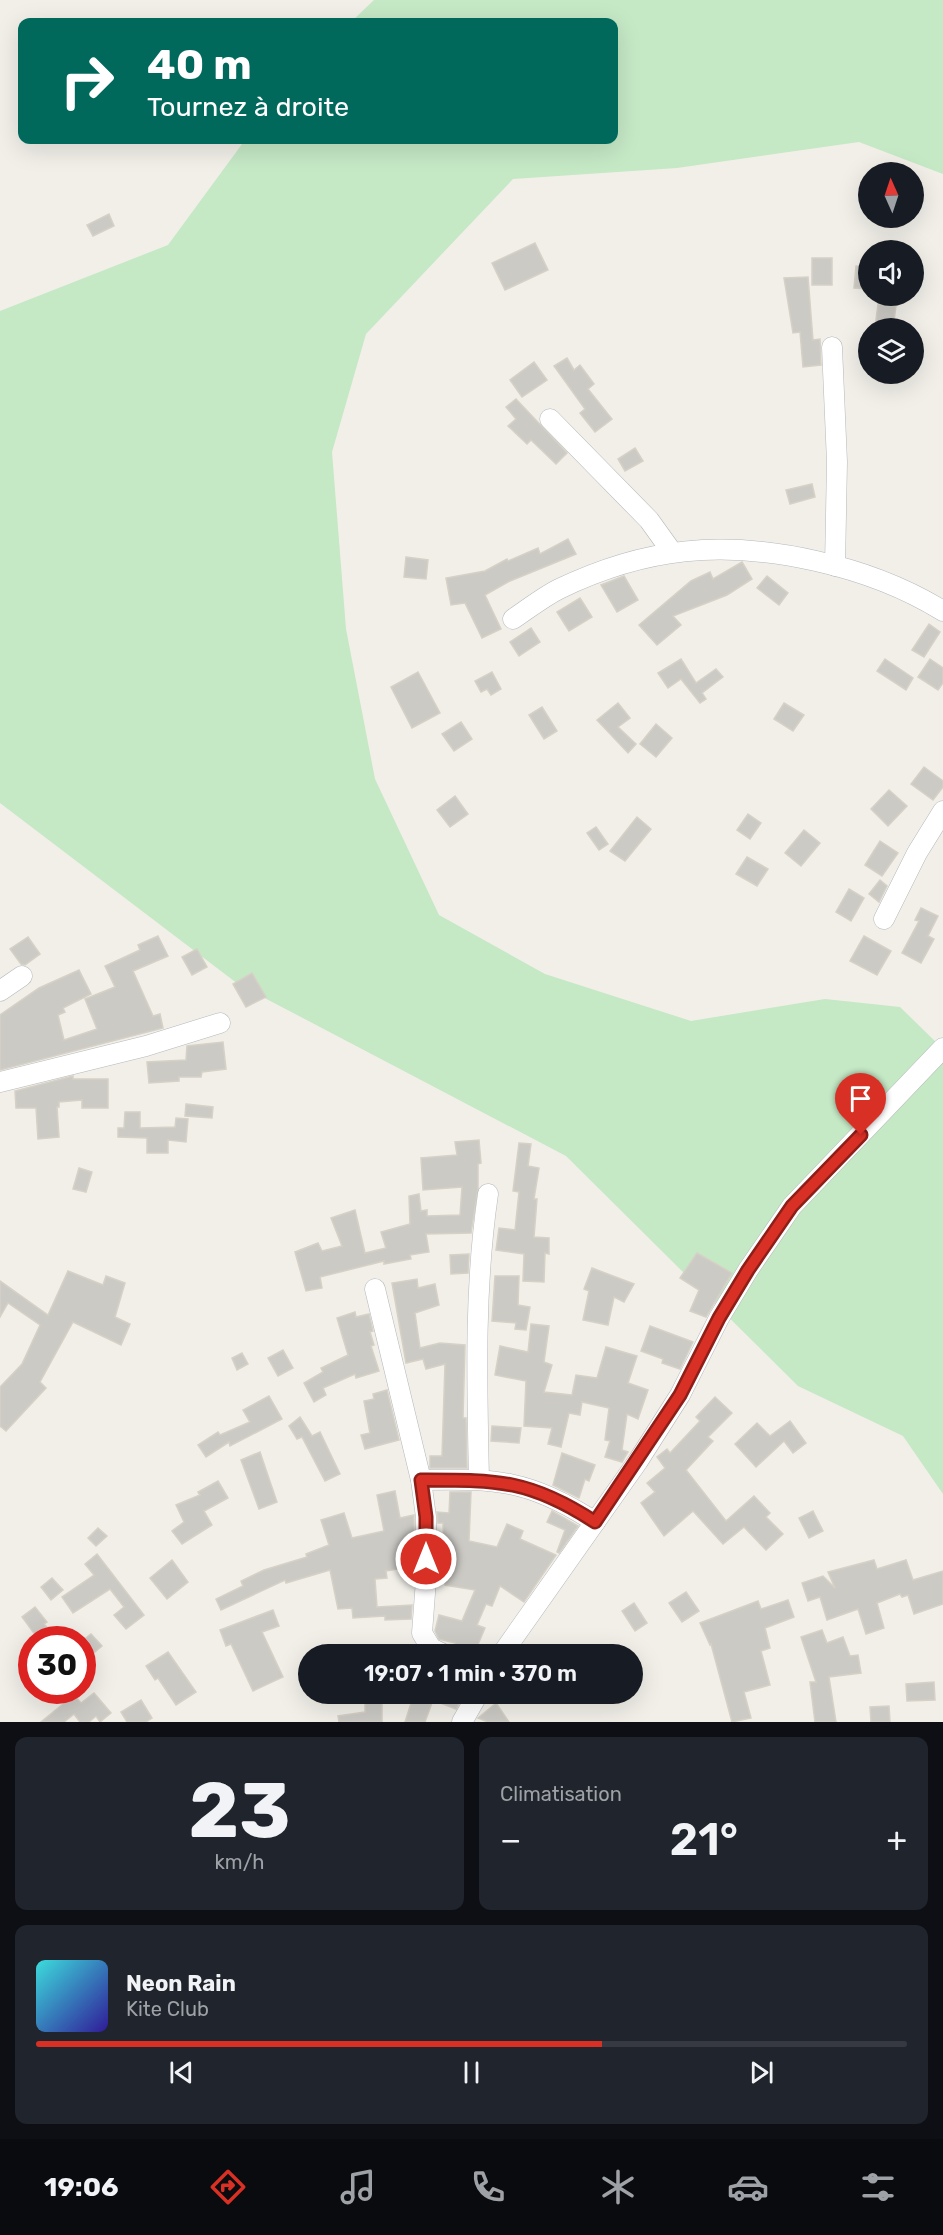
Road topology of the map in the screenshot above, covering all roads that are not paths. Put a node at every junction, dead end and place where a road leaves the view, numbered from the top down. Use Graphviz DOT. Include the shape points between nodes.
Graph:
graph roads {
  1 [pos="832,347"];
  2 [pos="550,419"];
  3 [pos="672,552"];
  4 [pos="835,566"];
  5 [pos="942,604"];
  6 [pos="513,619"];
  7 [pos="943,811"];
  8 [pos="884,919"];
  9 [pos="22,976"];
  10 [pos="0,991"];
  11 [pos="220,1023"];
  12 [pos="943,1048"];
  13 [pos="0,1082"];
  14 [pos="488,1194"];
  15 [pos="375,1289"];
  16 [pos="421,1480"];
  17 [pos="479,1480"];
  18 [pos="595,1522"];
  19 [pos="427,1644"];
  20 [pos="509,1644"];
  21 [pos="472,1704"];
  22 [pos="462,1722"];
  1 -- 4 [label="street" via="837,462"];
  2 -- 3 [label="street" via="649,520"];
  3 -- 4 [label="street" via="738,548"];
  3 -- 6 [label="street" via="615,567 558,590"];
  4 -- 5 [label="street"];
  7 -- 8 [label="street"];
  9 -- 10 [label="street"];
  11 -- 13 [label="street" via="146,1046"];
  12 -- 18 [label="street" via="792,1206 742,1280 680,1395"];
  14 -- 17 [label="street" via="478,1299"];
  15 -- 16 [label="street"];
  16 -- 17 [label="street"];
  16 -- 19 [label="street" via="426,1517 422,1633"];
  17 -- 18 [label="street" via="538,1490"];
  18 -- 20 [label="street"];
  21 -- 22 [label="street"];
}
